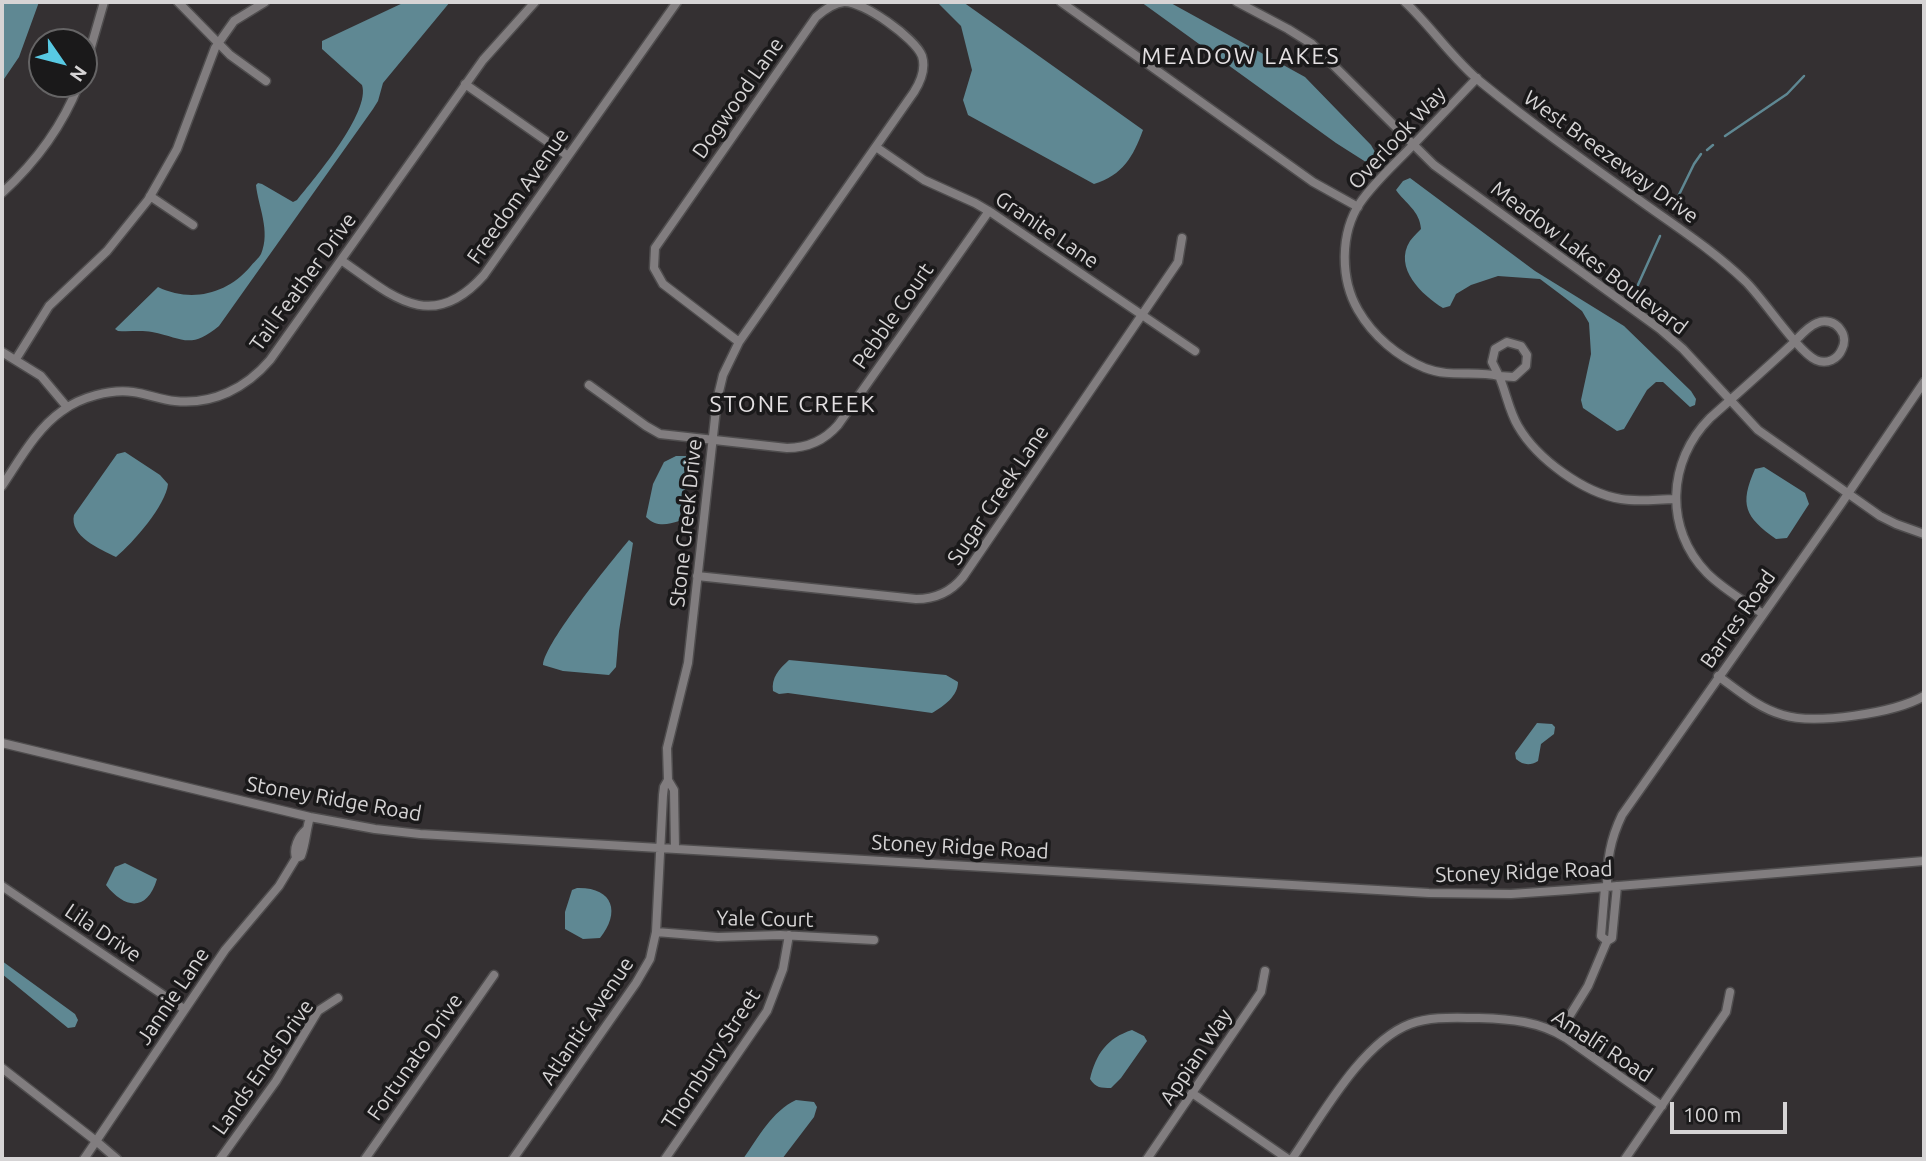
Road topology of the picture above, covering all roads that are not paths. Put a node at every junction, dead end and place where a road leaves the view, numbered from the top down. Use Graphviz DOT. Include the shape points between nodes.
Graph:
graph roads {
  1 [pos="104,2"];
  2 [pos="178,2"];
  3 [pos="265,2"];
  4 [pos="535,2"];
  5 [pos="677,2"];
  6 [pos="1061,2"];
  7 [pos="1237,2"];
  8 [pos="1405,2"];
  9 [pos="96,28"];
  10 [pos="217,43"];
  11 [pos="1477,78"];
  12 [pos="265,80"];
  13 [pos="466,84"];
  14 [pos="73,98"];
  15 [pos="1413,145"];
  16 [pos="876,147"];
  17 [pos="568,156"];
  18 [pos="2,193"];
  19 [pos="150,197"];
  20 [pos="1358,207"];
  21 [pos="989,211"];
  22 [pos="193,225"];
  23 [pos="1182,238"];
  24 [pos="341,260"];
  25 [pos="1142,315"];
  26 [pos="1796,340"];
  27 [pos="739,342"];
  28 [pos="1195,351"];
  29 [pos="2,352"];
  30 [pos="16,359"];
  31 [pos="1499,376"];
  32 [pos="1924,382"];
  33 [pos="589,385"];
  34 [pos="1729,401"];
  35 [pos="67,407"];
  36 [pos="712,438"];
  37 [pos="2,484"];
  38 [pos="1848,494"];
  39 [pos="1675,499"];
  40 [pos="1924,534"];
  41 [pos="698,576"];
  42 [pos="1763,614"];
  43 [pos="1718,676"];
  44 [pos="1924,696"];
  45 [pos="2,743"];
  46 [pos="668,779"];
  47 [pos="310,817"];
  48 [pos="661,848"];
  49 [pos="675,849"];
  50 [pos="1924,861"];
  51 [pos="2,886"];
  52 [pos="1617,886"];
  53 [pos="1606,887"];
  54 [pos="656,932"];
  55 [pos="789,935"];
  56 [pos="874,940"];
  57 [pos="1606,941"];
  58 [pos="1265,971"];
  59 [pos="494,975"];
  60 [pos="1730,992"];
  61 [pos="338,998"];
  62 [pos="184,1009"];
  63 [pos="1559,1033"];
  64 [pos="2,1068"];
  65 [pos="1192,1093"];
  66 [pos="1662,1106"];
  67 [pos="96,1141"];
  68 [pos="84,1159"];
  69 [pos="117,1159"];
  70 [pos="220,1159"];
  71 [pos="365,1159"];
  72 [pos="513,1159"];
  73 [pos="665,1159"];
  74 [pos="1147,1159"];
  75 [pos="1290,1159"];
  76 [pos="1625,1159"];
  1 -- 9 [label="street"];
  2 -- 10 [label="street"];
  3 -- 10 [label="street" via="234,21"];
  4 -- 13 [label="street, Tail Feather Drive"];
  5 -- 17 [label="street, Freedom Avenue"];
  6 -- 20 [label="street" via="1313,182"];
  7 -- 15 [label="street, Meadow Lakes Boulevard" via="1319,50"];
  8 -- 11 [label="street, West Breezeway Drive"];
  10 -- 12 [label="street"];
  10 -- 19 [label="street" via="177,149"];
  11 -- 15 [label="street, Overlook Way"];
  11 -- 26 [label="street, West Breezeway Drive" via="1726,265"];
  13 -- 17 [label="street"];
  13 -- 24 [label="street, Tail Feather Drive"];
  14 -- 18 [label="street" via="47,144"];
  15 -- 20 [label="street, Overlook Way"];
  15 -- 34 [label="street, Meadow Lakes Boulevard" via="1666,334"];
  16 -- 21 [label="street, Granite Lane" via="924,180"];
  16 -- 27 [label="street, Stone Creek Drive"];
  16 -- 27 [label="street, Dogwood Lane" via="919,84 922,57 911,41 866,8 839,3 816,18 655,248 653,263 663,284"];
  17 -- 24 [label="street, Freedom Avenue" via="484,275 454,299 427,306 407,304"];
  19 -- 22 [label="street"];
  19 -- 30 [label="street" via="107,251 49,306"];
  20 -- 31 [label="street, Overlook Way" via="1347,238 1345,269 1355,305 1371,330 1426,368 1455,375"];
  21 -- 25 [label="street, Granite Lane"];
  21 -- 36 [label="street, Pebble Court" via="828,436 796,448"];
  23 -- 25 [label="street, Sugar Creek Lane" via="1178,262"];
  24 -- 35 [label="street, Tail Feather Drive" via="270,360 237,388 190,402 118,392"];
  25 -- 28 [label="street, Granite Lane"];
  25 -- 41 [label="street, Sugar Creek Lane" via="963,577 948,591 932,598 909,599"];
  26 -- 26 [label="street, West Breezeway Drive" via="1823,321 1837,326 1844,340 1838,356 1826,361 1815,359"];
  26 -- 34 [label="street, West Breezeway Drive"];
  27 -- 36 [label="street, Stone Creek Drive" via="720,385"];
  29 -- 30 [label="street"];
  30 -- 35 [label="street" via="46,380"];
  31 -- 31 [label="street, Overlook Way" via="1514,377 1523,371 1527,355 1521,346 1507,342 1495,349 1492,362"];
  31 -- 39 [label="street, Overlook Way" via="1525,437 1580,484 1622,499"];
  32 -- 38 [label="street, Barres Road"];
  33 -- 36 [label="street, Pebble Court" via="656,432"];
  34 -- 38 [label="street, Meadow Lakes Boulevard" via="1767,437"];
  34 -- 39 [label="street, West Breezeway Drive" via="1689,445"];
  35 -- 37 [label="street, Tail Feather Drive" via="43,427"];
  36 -- 41 [label="street, Stone Creek Drive"];
  38 -- 40 [label="street, Meadow Lakes Boulevard" via="1888,520"];
  38 -- 42 [label="street, Barres Road"];
  39 -- 42 [label="street" via="1683,537 1700,565"];
  41 -- 46 [label="street, Stone Creek Drive" via="688,663 667,748"];
  42 -- 43 [label="street, Barres Road"];
  43 -- 44 [label="street" via="1762,706 1793,717 1884,712"];
  43 -- 53 [label="street, Barres Road" via="1622,815 1609,844"];
  45 -- 47 [label="street, Stoney Ridge Road"];
  46 -- 48 [label="street, Stone Creek Drive"];
  46 -- 49 [label="street, Stone Creek Drive" via="674,790"];
  47 -- 48 [label="street, Stoney Ridge Road" via="393,832"];
  47 -- 62 [label="street, Jannie Lane" via="285,879 225,950"];
  48 -- 49 [label="street, Stoney Ridge Road"];
  48 -- 54 [label="street, Atlantic Avenue"];
  49 -- 53 [label="street, Stoney Ridge Road" via="1429,893 1511,894"];
  50 -- 52 [label="street, Stoney Ridge Road"];
  51 -- 62 [label="street, Lila Drive"];
  52 -- 53 [label="street, Stoney Ridge Road"];
  52 -- 57 [label="street" via="1612,938"];
  53 -- 57 [label="street, Barres Road" via="1601,936"];
  54 -- 55 [label="street, Yale Court" via="718,937"];
  54 -- 72 [label="street, Atlantic Avenue" via="642,974"];
  55 -- 56 [label="street, Yale Court"];
  55 -- 73 [label="street, Thornbury Street" via="783,969 767,1011"];
  57 -- 63 [label="street" via="1588,986"];
  58 -- 65 [label="street, Appian Way" via="1261,992"];
  59 -- 71 [label="street, Fortunato Drive"];
  60 -- 66 [label="street" via="1726,1012"];
  61 -- 70 [label="street, Lands Ends Drive" via="318,1011 276,1081"];
  62 -- 67 [label="street, Jannie Lane"];
  63 -- 66 [label="street, Amalfi Road"];
  63 -- 75 [label="street, Amalfi Road" via="1505,1019 1437,1018 1408,1025 1364,1056"];
  64 -- 67 [label="street"];
  65 -- 74 [label="street, Appian Way"];
  65 -- 75 [label="street"];
  66 -- 76 [label="street"];
  67 -- 68 [label="street, Jannie Lane"];
  67 -- 69 [label="street"];
}
